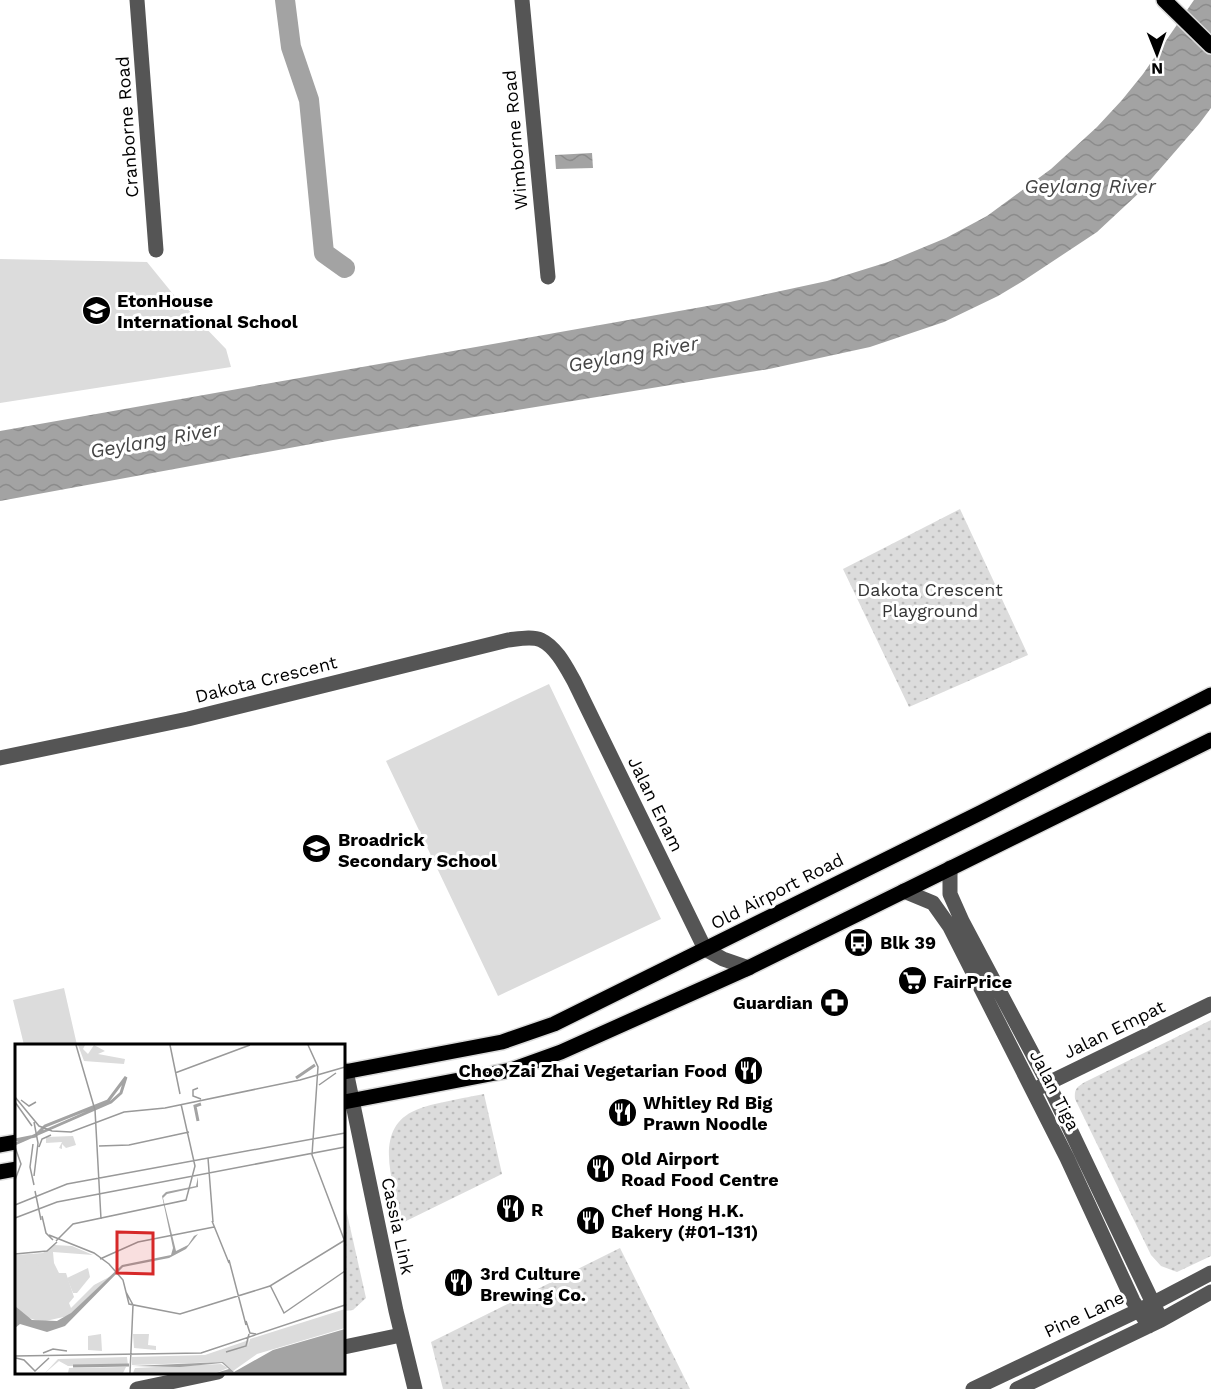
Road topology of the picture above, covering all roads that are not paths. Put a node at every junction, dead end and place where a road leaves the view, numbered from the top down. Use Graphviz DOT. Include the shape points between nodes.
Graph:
graph roads {
  1 [pos="137,0"];
  2 [pos="522,0"];
  3 [pos="1164,0"];
  4 [pos="1211,46"];
  5 [pos="156,250"];
  6 [pos="548,277"];
  7 [pos="541,640"];
  8 [pos="1211,695"];
  9 [pos="1211,740"];
  10 [pos="0,758"];
  11 [pos="950,868"];
  12 [pos="904,891"];
  13 [pos="705,949"];
  14 [pos="748,968"];
  15 [pos="1211,1004"];
  16 [pos="345,1071"];
  17 [pos="1041,1087"];
  18 [pos="348,1101"];
  19 [pos="15,1142"];
  20 [pos="0,1145"];
  21 [pos="15,1169"];
  22 [pos="0,1172"];
  23 [pos="1211,1273"];
  24 [pos="1211,1292"];
  25 [pos="1146,1307"];
  26 [pos="1155,1323"];
  27 [pos="401,1335"];
  28 [pos="345,1347"];
  29 [pos="208,1374"];
  30 [pos="137,1389"];
  31 [pos="415,1389"];
  32 [pos="973,1389"];
  33 [pos="1017,1389"];
  1 -- 5 [label="street, Cranborne Road"];
  2 -- 6 [label="street, Wimborne Road"];
  3 -- 4 [label="main road"];
  7 -- 10 [label="street, Dakota Crescent" via="508,640 188,719"];
  7 -- 13 [label="street, Jalan Enam" via="559,656 574,681"];
  8 -- 13 [label="main road, Old Airport Road"];
  9 -- 11 [label="main road"];
  11 -- 12 [label="main road"];
  11 -- 17 [label="street, Jalan Tiga" via="950,894"];
  12 -- 14 [label="main road"];
  12 -- 17 [label="street, Jalan Tiga" via="933,903 950,927"];
  13 -- 14 [label="street"];
  13 -- 16 [label="main road, Old Airport Road" via="529,1034"];
  14 -- 18 [label="main road" via="561,1052 511,1070"];
  15 -- 17 [label="street, Jalan Empat"];
  16 -- 18 [label="street, Cassia Link"];
  17 -- 25 [label="street, Jalan Tiga" via="1133,1300"];
  18 -- 27 [label="street, Cassia Link"];
  19 -- 20 [label="main road"];
  21 -- 22 [label="main road"];
  23 -- 25 [label="street, Pine Lane"];
  24 -- 26 [label="street"];
  25 -- 26 [label="street, Jalan Tiga"];
  25 -- 32 [label="street, Pine Lane"];
  26 -- 33 [label="street"];
  27 -- 28 [label="street"];
  27 -- 31 [label="street, Cassia Link"];
  29 -- 30 [label="street"];
}
